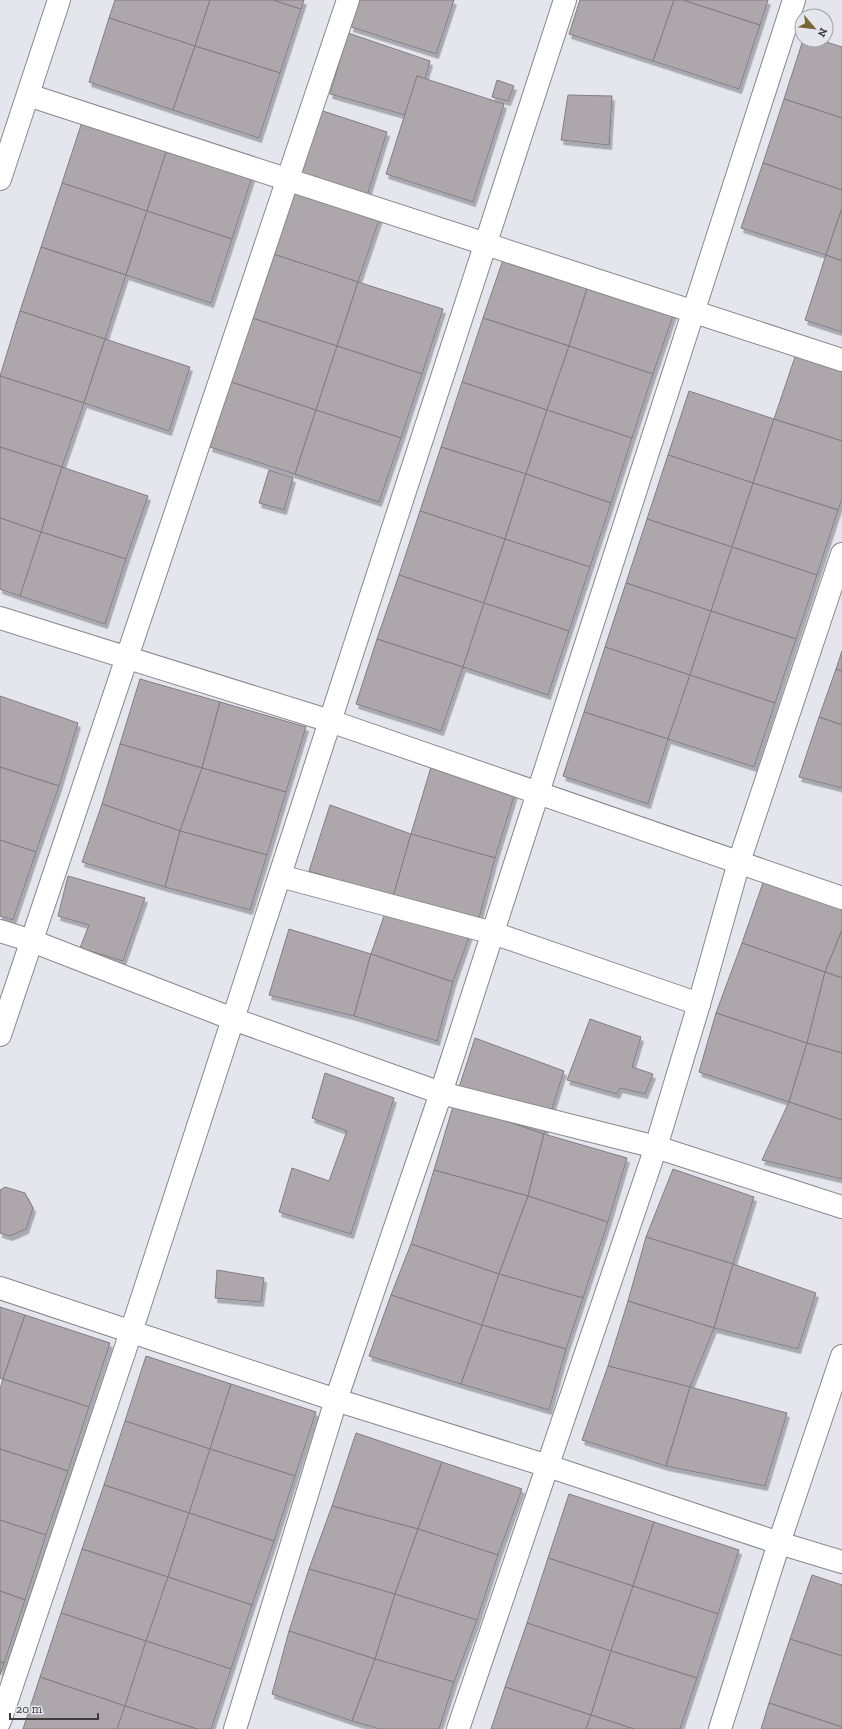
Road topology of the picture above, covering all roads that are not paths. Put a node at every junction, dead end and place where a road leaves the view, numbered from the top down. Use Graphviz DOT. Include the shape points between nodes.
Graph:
graph roads {
  1 [pos="59,0"];
  2 [pos="348,0"];
  3 [pos="565,0"];
  4 [pos="794,0"];
  5 [pos="28,95"];
  6 [pos="4,156"];
  7 [pos="0,179"];
  8 [pos="288,180"];
  9 [pos="485,244"];
  10 [pos="694,312"];
  11 [pos="842,360"];
  12 [pos="842,554"];
  13 [pos="0,618"];
  14 [pos="127,657"];
  15 [pos="330,721"];
  16 [pos="538,793"];
  17 [pos="739,862"];
  18 [pos="280,876"];
  19 [pos="842,898"];
  20 [pos="0,931"];
  21 [pos="493,934"];
  22 [pos="32,941"];
  23 [pos="699,1004"];
  24 [pos="233,1019"];
  25 [pos="0,1035"];
  26 [pos="441,1093"];
  27 [pos="656,1147"];
  28 [pos="842,1207"];
  29 [pos="0,1288"];
  30 [pos="131,1332"];
  31 [pos="842,1356"];
  32 [pos="336,1400"];
  33 [pos="548,1466"];
  34 [pos="779,1543"];
  35 [pos="842,1562"];
  36 [pos="0,1721"];
  37 [pos="235,1729"];
  38 [pos="458,1729"];
  39 [pos="720,1729"];
  1 -- 5 [label="street"];
  2 -- 8 [label="street"];
  3 -- 9 [label="street"];
  4 -- 10 [label="street"];
  5 -- 6 [label="street"];
  5 -- 8 [label="street"];
  6 -- 7 [label="street"];
  8 -- 9 [label="street"];
  8 -- 14 [label="street"];
  9 -- 10 [label="street"];
  9 -- 15 [label="street"];
  10 -- 11 [label="street"];
  10 -- 16 [label="street"];
  12 -- 17 [label="street"];
  13 -- 14 [label="street"];
  14 -- 15 [label="street"];
  14 -- 22 [label="street"];
  15 -- 16 [label="street"];
  15 -- 18 [label="street"];
  16 -- 17 [label="street"];
  16 -- 21 [label="street"];
  17 -- 19 [label="street"];
  17 -- 23 [label="street"];
  18 -- 21 [label="street"];
  18 -- 24 [label="street"];
  20 -- 22 [label="street"];
  21 -- 23 [label="street"];
  21 -- 26 [label="street"];
  22 -- 24 [label="street"];
  22 -- 25 [label="street"];
  23 -- 27 [label="street"];
  24 -- 26 [label="street"];
  24 -- 30 [label="street"];
  26 -- 27 [label="street"];
  26 -- 32 [label="street"];
  27 -- 28 [label="street"];
  27 -- 33 [label="street"];
  29 -- 30 [label="street"];
  30 -- 32 [label="street"];
  30 -- 36 [label="street"];
  31 -- 34 [label="street"];
  32 -- 33 [label="street"];
  32 -- 37 [label="street"];
  33 -- 34 [label="street"];
  33 -- 38 [label="street"];
  34 -- 35 [label="street"];
  34 -- 39 [label="street"];
}
